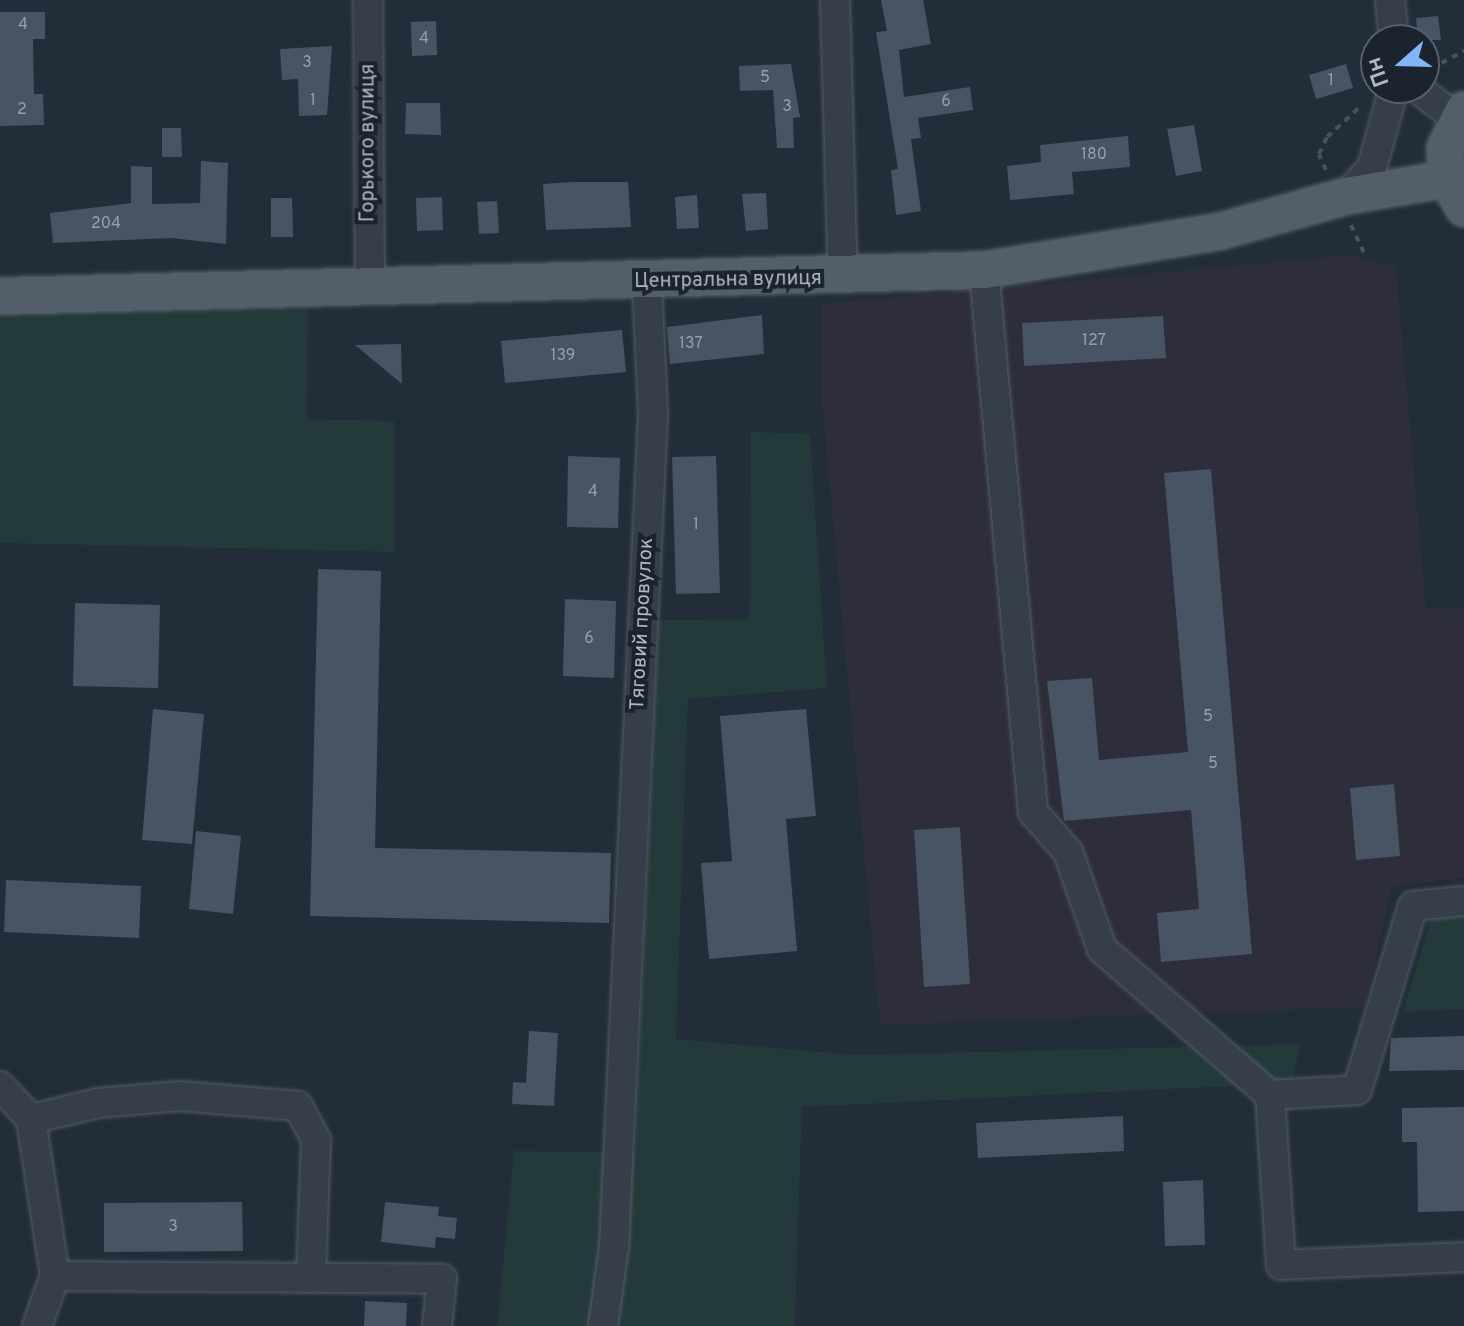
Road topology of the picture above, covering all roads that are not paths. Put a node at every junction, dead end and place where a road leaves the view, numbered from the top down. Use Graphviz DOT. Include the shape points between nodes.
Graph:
graph roads {
  1 [pos="368,0"];
  2 [pos="835,0"];
  3 [pos="1390,0"];
  4 [pos="1392,24"];
  5 [pos="1440,102"];
  6 [pos="1390,104"];
  7 [pos="1460,114"];
  8 [pos="1456,194"];
  9 [pos="1346,196"];
  10 [pos="984,270"];
  11 [pos="843,278"];
  12 [pos="647,283"];
  13 [pos="370,286"];
  14 [pos="0,296"];
  15 [pos="1464,901"];
  16 [pos="0,1086"];
  17 [pos="1270,1095"];
  18 [pos="31,1119"];
  19 [pos="1464,1257"];
  20 [pos="55,1276"];
  21 [pos="311,1278"];
  22 [pos="37,1326"];
  23 [pos="437,1326"];
  24 [pos="603,1326"];
  1 -- 13 [label="street, Горького вулиця"];
  2 -- 11 [label="street"];
  3 -- 4 [label="street"];
  5 -- 7 [label="street"];
  6 -- 9 [label="street" via="1372,167"];
  7 -- 8 [label="main road" via="1445,148"];
  8 -- 9 [label="main road, Центральна вулиця"];
  9 -- 10 [label="main road, Центральна вулиця" via="1221,231"];
  10 -- 11 [label="main road, Центральна вулиця"];
  10 -- 17 [label="street" via="1033,812 1068,852 1102,949"];
  11 -- 12 [label="main road, Центральна вулиця"];
  12 -- 13 [label="main road, Центральна вулиця"];
  12 -- 24 [label="street, Тяговий провулок" via="653,414 627,966"];
  13 -- 14 [label="main road, Центральна вулиця"];
  15 -- 17 [label="street" via="1413,906 1357,1090"];
  16 -- 18 [label="street"];
  17 -- 19 [label="street" via="1281,1265"];
  18 -- 20 [label="street"];
  18 -- 21 [label="street" via="98,1103 181,1096 298,1106 316,1140"];
  20 -- 21 [label="street"];
  20 -- 22 [label="street"];
  21 -- 23 [label="street" via="442,1279"];
}
